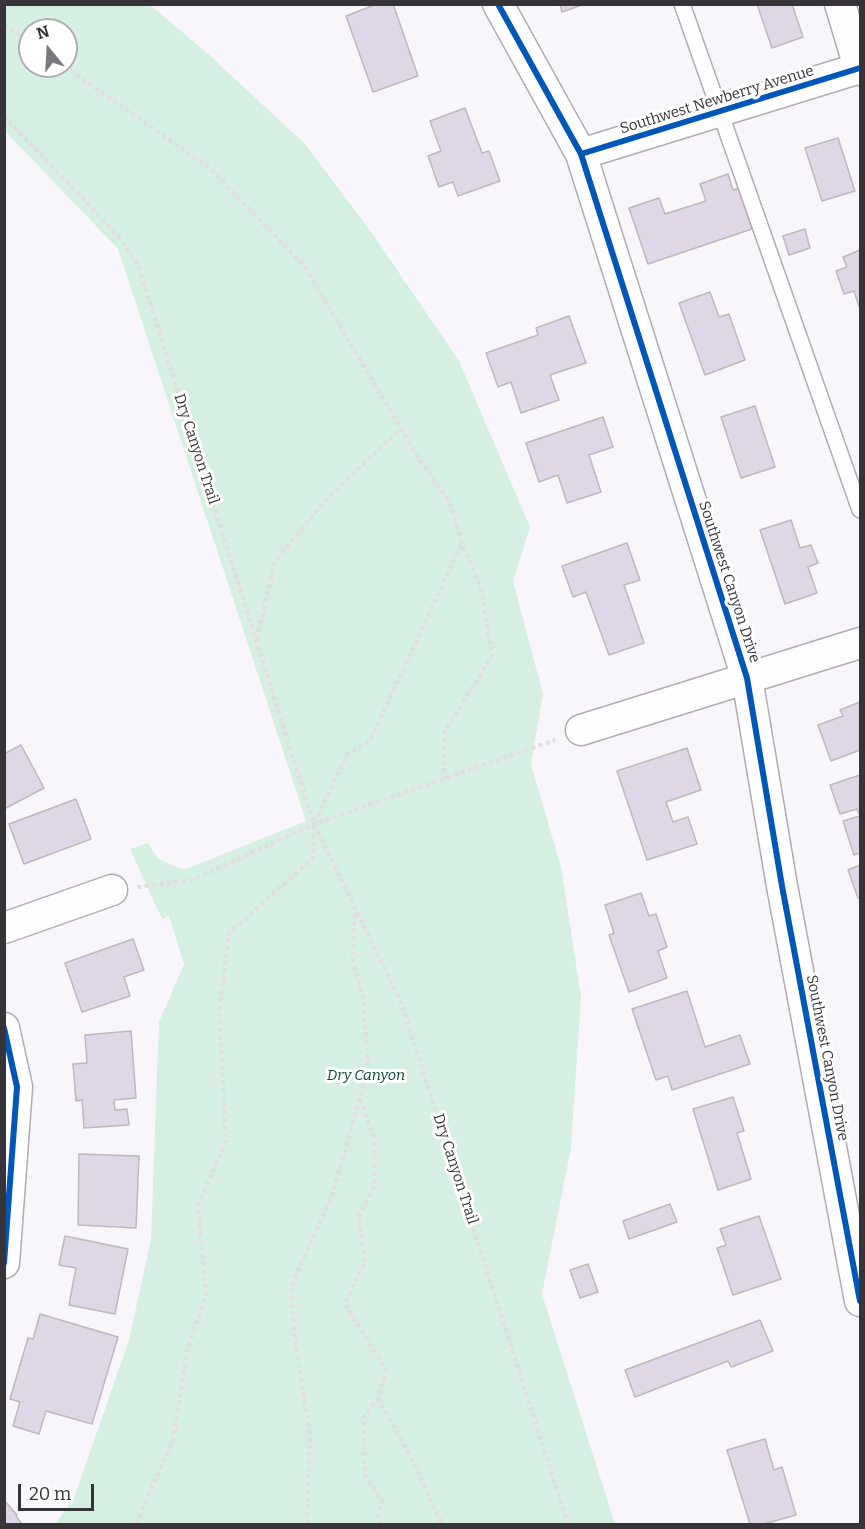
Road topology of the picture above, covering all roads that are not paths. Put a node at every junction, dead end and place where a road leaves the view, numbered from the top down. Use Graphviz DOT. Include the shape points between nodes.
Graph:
graph roads {
  1 [pos="498,4"];
  2 [pos="682,4"];
  3 [pos="840,4"];
  4 [pos="860,69"];
  5 [pos="721,111"];
  6 [pos="581,154"];
  7 [pos="861,510"];
  8 [pos="861,643"];
  9 [pos="747,678"];
  10 [pos="581,730"];
  11 [pos="112,890"];
  12 [pos="4,928"];
  13 [pos="4,1028"];
  14 [pos="4,1263"];
  15 [pos="861,1301"];
  1 -- 6 [label="street, Southwest Canyon Drive"];
  2 -- 5 [label="lane"];
  3 -- 4 [label="street"];
  4 -- 5 [label="street, Southwest Newberry Avenue"];
  5 -- 6 [label="street, Southwest Newberry Avenue"];
  5 -- 7 [label="lane"];
  6 -- 9 [label="street, Southwest Canyon Drive"];
  8 -- 9 [label="street"];
  9 -- 10 [label="street"];
  9 -- 15 [label="street, Southwest Canyon Drive" via="782,886"];
  11 -- 12 [label="street"];
  13 -- 14 [label="street" via="17,1087"];
}
